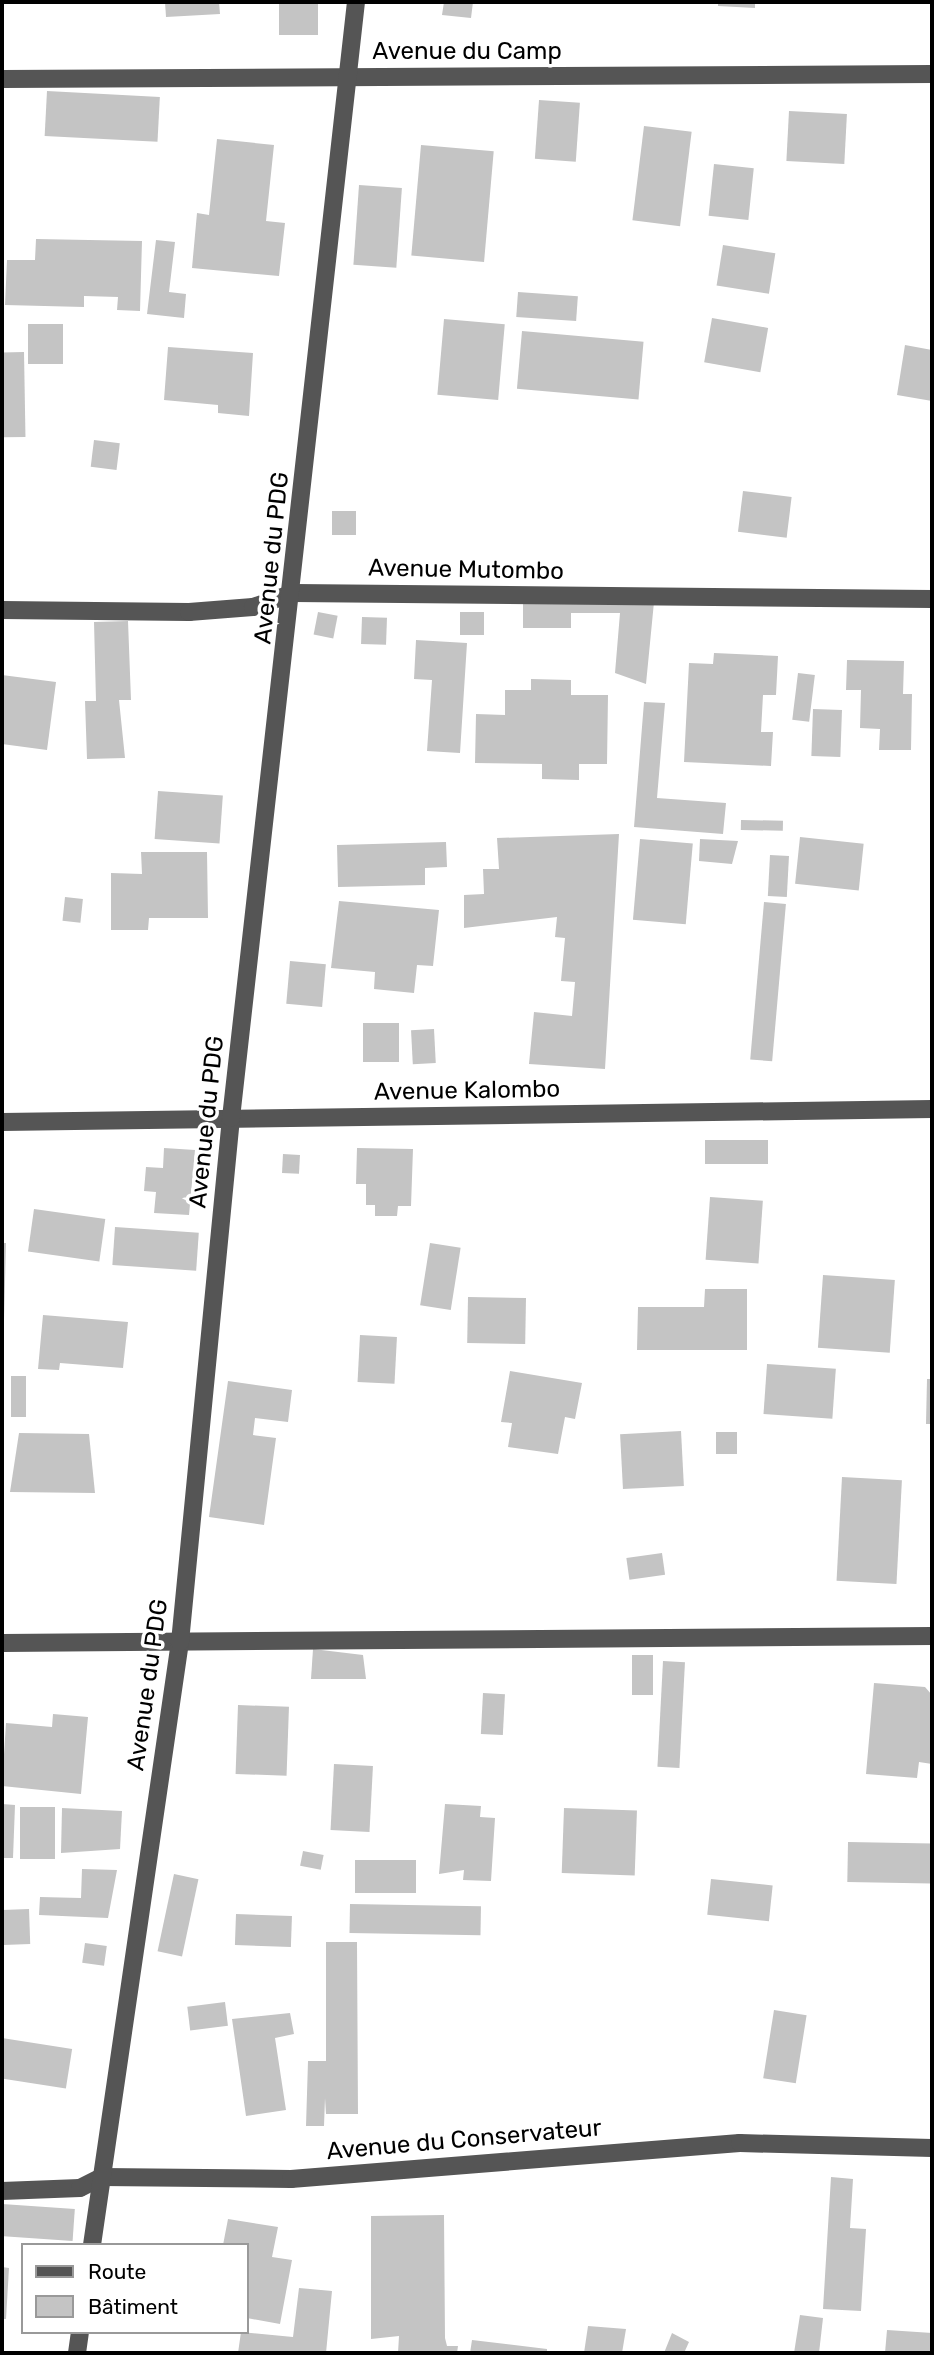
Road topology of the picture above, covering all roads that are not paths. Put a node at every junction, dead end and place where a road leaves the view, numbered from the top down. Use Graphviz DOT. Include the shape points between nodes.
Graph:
graph roads {
  1 [pos="356,2"];
  2 [pos="932,74"];
  3 [pos="347,76"];
  4 [pos="2,79"];
  5 [pos="294,593"];
  6 [pos="932,599"];
  7 [pos="2,610"];
  8 [pos="932,1109"];
  9 [pos="231,1118"];
  10 [pos="2,1122"];
  11 [pos="932,1636"];
  12 [pos="180,1642"];
  13 [pos="2,1643"];
  14 [pos="932,2148"];
  15 [pos="102,2177"];
  16 [pos="2,2191"];
  17 [pos="92,2243"];
  18 [pos="80,2334"];
  19 [pos="77,2353"];
  1 -- 3 [label="street, Avenue du PDG"];
  2 -- 3 [label="street, Avenue du Camp"];
  3 -- 4 [label="street, Avenue du Camp"];
  3 -- 5 [label="street, Avenue du PDG"];
  5 -- 6 [label="street, Avenue Mutombo"];
  5 -- 7 [label="street, Avenue Mutombo" via="253,607 189,612"];
  5 -- 9 [label="street, Avenue du PDG"];
  8 -- 9 [label="street, Avenue Kalombo"];
  9 -- 10 [label="street, Avenue Kalombo"];
  9 -- 12 [label="street, Avenue du PDG"];
  11 -- 12 [label="street"];
  12 -- 13 [label="street"];
  12 -- 15 [label="street, Avenue du PDG"];
  14 -- 15 [label="street, Avenue du Conservateur" via="740,2143 291,2179"];
  15 -- 16 [label="street, Avenue du Conservateur" via="80,2188"];
  15 -- 17 [label="street, Avenue du PDG"];
  18 -- 19 [label="street"];
}
